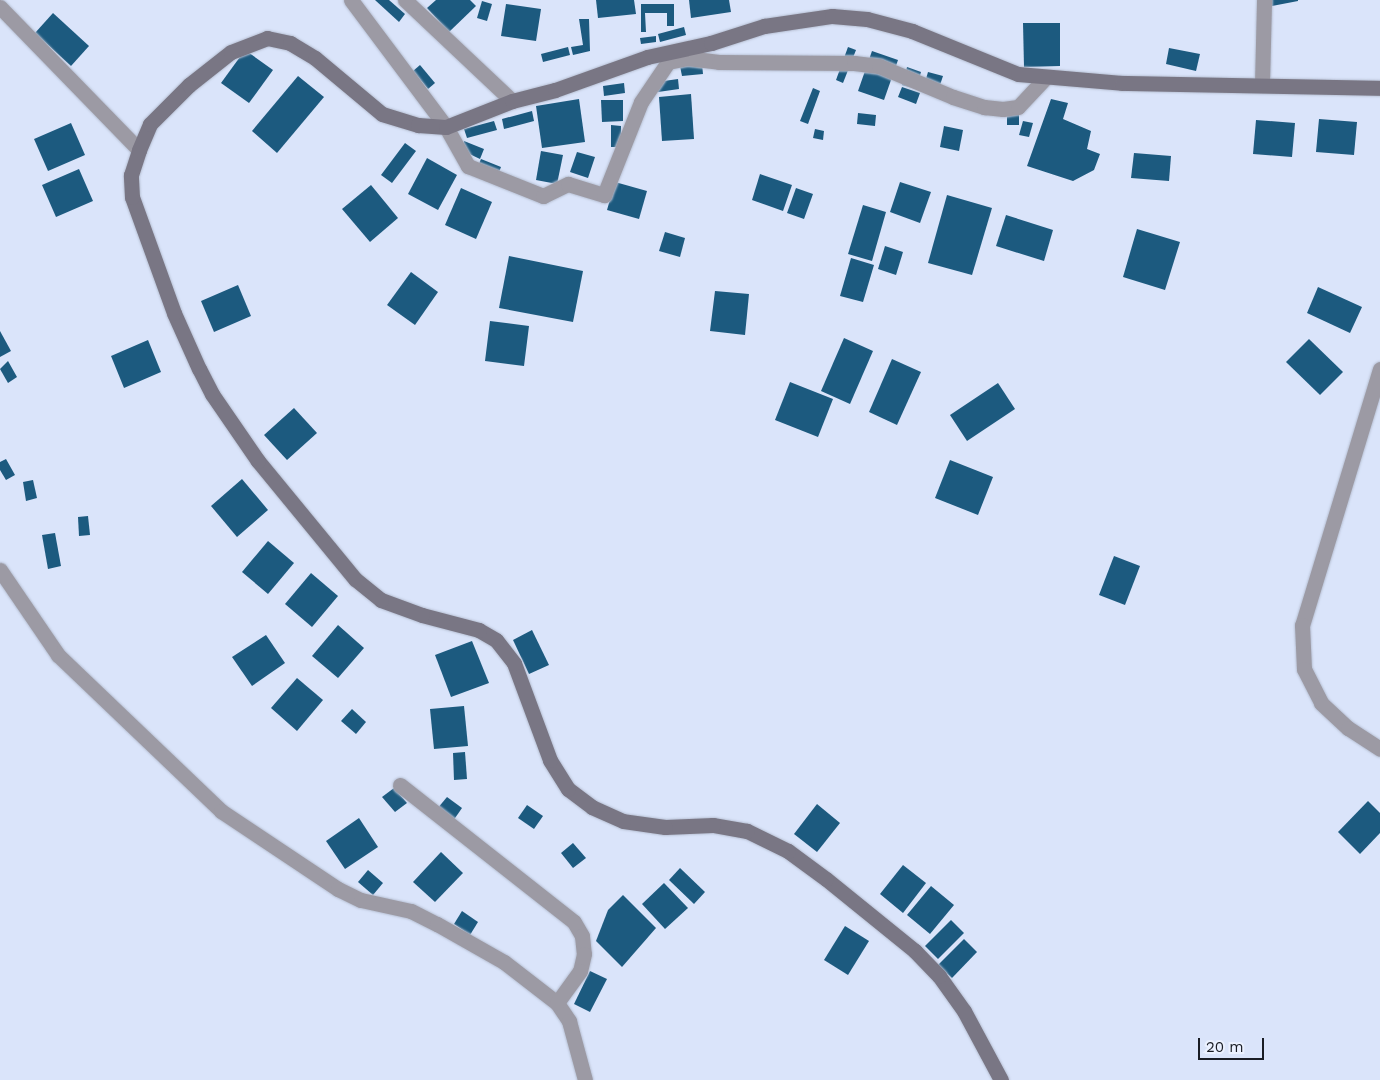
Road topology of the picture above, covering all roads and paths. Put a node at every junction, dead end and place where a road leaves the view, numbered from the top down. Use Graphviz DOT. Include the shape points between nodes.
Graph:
graph roads {
  1 [pos="351,0"];
  2 [pos="405,0"];
  3 [pos="1264,0"];
  4 [pos="0,7"];
  5 [pos="1046,77"];
  6 [pos="1262,84"];
  7 [pos="1380,88"];
  8 [pos="512,101"];
  9 [pos="446,127"];
  10 [pos="138,150"];
  11 [pos="1380,370"];
  12 [pos="0,570"];
  13 [pos="1380,748"];
  14 [pos="400,785"];
  15 [pos="557,1003"];
  16 [pos="585,1080"];
  17 [pos="1001,1080"];
  1 -- 9 [label="street"];
  2 -- 8 [label="street"];
  3 -- 6 [label="street"];
  4 -- 10 [label="street"];
  5 -- 6 [label="street" via="1122,82"];
  5 -- 8 [label="street" via="1018,74 996,67 912,31 867,19 832,16 764,26 711,43 648,57 555,90"];
  5 -- 9 [label="street" via="1018,107 1003,109 953,97 880,66 719,62 687,58 668,62 641,102 604,195 568,184 543,196 486,175 468,166"];
  6 -- 7 [label="street"];
  8 -- 9 [label="street"];
  9 -- 10 [label="street" via="418,126 382,114 315,58 290,43 267,38 231,52 189,85 150,124"];
  10 -- 17 [label="street" via="131,175 132,197 174,313 199,369 212,394 258,461 355,579 381,600 479,630 496,640 514,663 550,760 568,790 592,807 623,821 665,827 713,825 747,831 788,851 826,879 915,951 939,976 964,1011"];
  11 -- 13 [label="street" via="1302,625 1304,670 1321,703 1348,728"];
  12 -- 15 [label="street" via="58,655 221,811 338,889 361,900 411,911 437,924 504,962"];
  14 -- 15 [label="street" via="574,922 582,936 584,954 580,971"];
  15 -- 16 [label="street" via="569,1021"];
}
